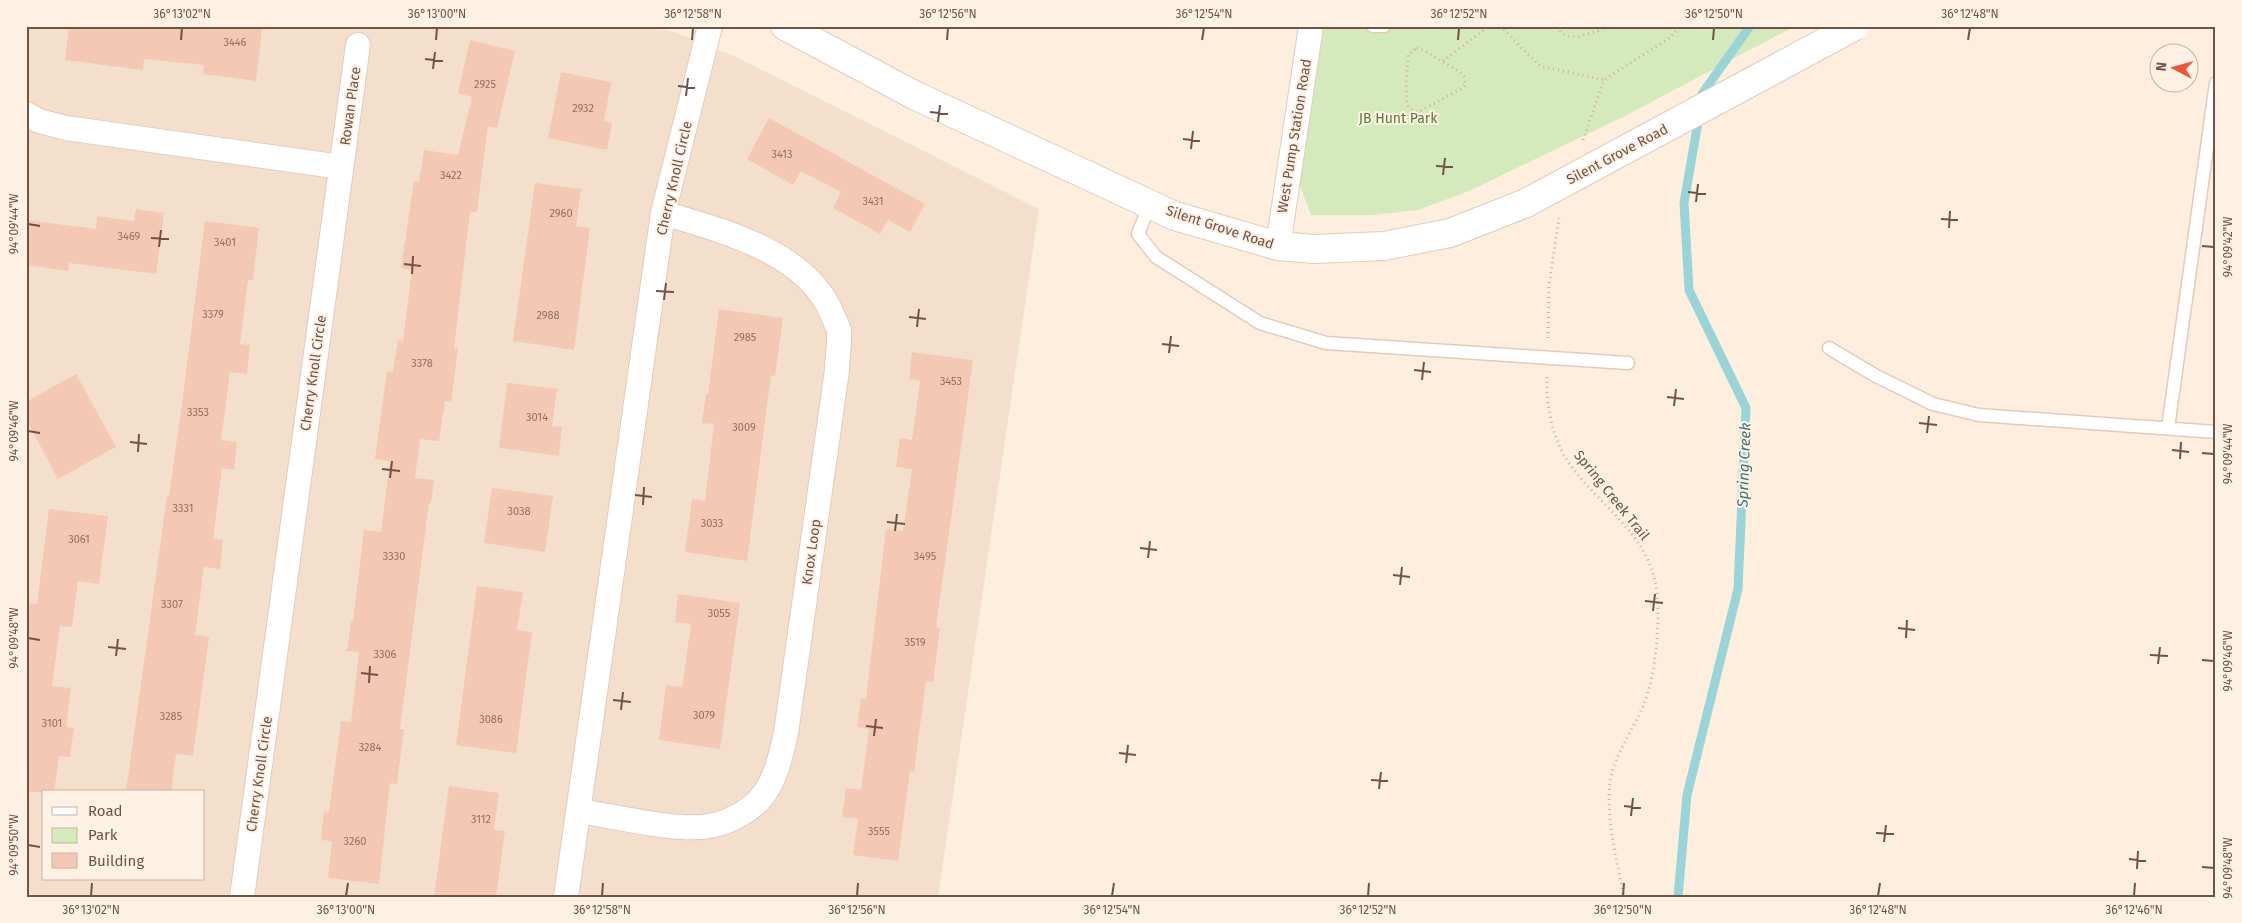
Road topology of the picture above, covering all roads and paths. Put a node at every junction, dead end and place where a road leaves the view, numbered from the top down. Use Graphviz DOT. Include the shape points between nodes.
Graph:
graph roads {
  1 [pos="710,26"];
  2 [pos="784,26"];
  3 [pos="1311,26"];
  4 [pos="1373,26"];
  5 [pos="1384,26"];
  6 [pos="1489,26"];
  7 [pos="1500,26"];
  8 [pos="1558,26"];
  9 [pos="1610,26"];
  10 [pos="1680,26"];
  11 [pos="1855,26"];
  12 [pos="358,45"];
  13 [pos="1443,61"];
  14 [pos="1604,80"];
  15 [pos="2216,83"];
  16 [pos="26,114"];
  17 [pos="1581,146"];
  18 [pos="341,166"];
  19 [pos="1150,204"];
  20 [pos="1560,211"];
  21 [pos="663,213"];
  22 [pos="1278,246"];
  23 [pos="1829,348"];
  24 [pos="1548,358"];
  25 [pos="1628,363"];
  26 [pos="2168,428"];
  27 [pos="2216,432"];
  28 [pos="579,810"];
  29 [pos="242,897"];
  30 [pos="566,897"];
  31 [pos="1624,897"];
  1 -- 21 [label="street, Cherry Knoll Circle"];
  2 -- 19 [label="street, Silent Grove Road" via="914,95"];
  3 -- 22 [label="street, West Pump Station Road"];
  4 -- 5 [label="lane"];
  6 -- 13 [label="path"];
  7 -- 14 [label="path" via="1540,66"];
  8 -- 9 [label="path" via="1567,36 1582,36"];
  10 -- 14 [label="path" via="1671,37"];
  11 -- 22 [label="street, Silent Grove Road, bridge" via="1526,204 1450,233 1384,246 1314,249"];
  12 -- 18 [label="street, Rowan Place"];
  13 -- 13 [label="path" via="1417,48 1408,55 1407,98 1412,110 1423,110 1466,84 1460,72"];
  14 -- 17 [label="path"];
  15 -- 26 [label="lane"];
  16 -- 18 [label="street" via="66,128"];
  18 -- 29 [label="street, Cherry Knoll Circle"];
  19 -- 22 [label="street, Silent Grove Road" via="1175,216"];
  19 -- 24 [label="lane" via="1138,234 1156,257 1260,323 1326,343"];
  20 -- 24 [label="path, Spring Creek Trail" via="1549,285"];
  21 -- 28 [label="street, Cherry Knoll Circle"];
  21 -- 28 [label="street, Knox Loop" via="713,227 769,250 798,270 826,299 839,331 837,370 786,733 778,767 764,795 731,820 708,827 676,826"];
  23 -- 26 [label="lane" via="1876,376 1934,404 1979,415"];
  24 -- 25 [label="lane"];
  24 -- 31 [label="path, Spring Creek Trail" via="1547,388 1553,430 1567,460 1640,541 1655,581 1659,639 1645,703 1610,783 1611,825"];
  26 -- 27 [label="lane"];
  28 -- 30 [label="street, Cherry Knoll Circle"];
}
